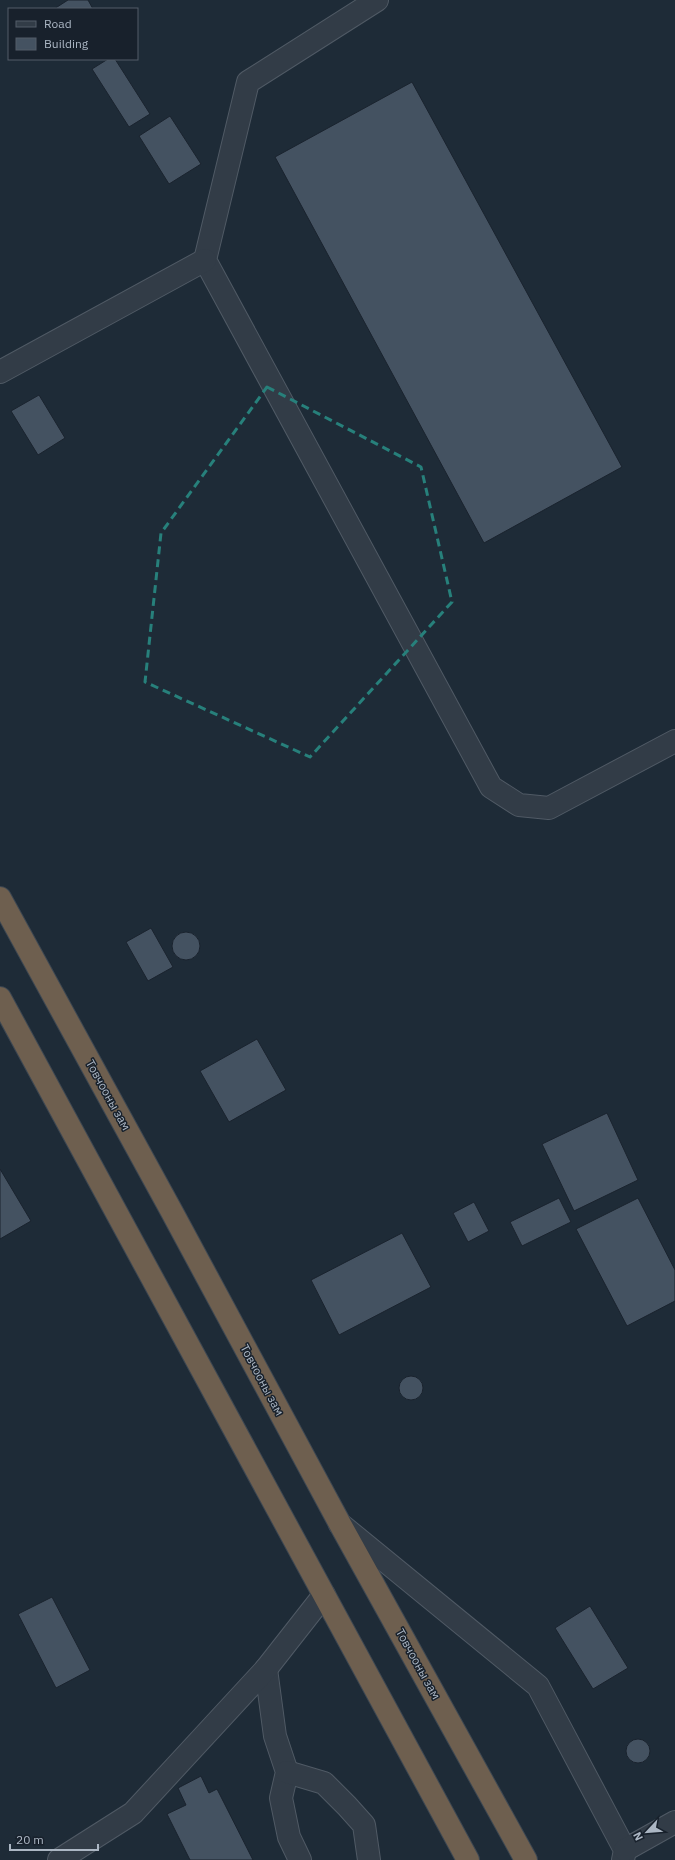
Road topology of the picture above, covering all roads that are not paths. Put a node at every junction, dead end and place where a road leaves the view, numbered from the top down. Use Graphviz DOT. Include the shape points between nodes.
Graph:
graph roads {
  1 [pos="377,0"];
  2 [pos="205,260"];
  3 [pos="0,372"];
  4 [pos="675,741"];
  5 [pos="0,898"];
  6 [pos="0,998"];
  7 [pos="340,1524"];
  8 [pos="324,1595"];
  9 [pos="266,1668"];
  10 [pos="288,1772"];
  11 [pos="675,1822"];
  12 [pos="624,1855"];
  13 [pos="58,1860"];
  14 [pos="300,1860"];
  15 [pos="369,1860"];
  16 [pos="468,1860"];
  17 [pos="526,1860"];
  1 -- 2 [label="street" via="248,82"];
  2 -- 3 [label="street"];
  2 -- 4 [label="street" via="491,787 519,805 549,808"];
  5 -- 7 [label="highway, Товчооны зам"];
  6 -- 8 [label="highway"];
  7 -- 12 [label="street" via="538,1686"];
  7 -- 17 [label="highway, Товчооны зам"];
  8 -- 9 [label="street"];
  8 -- 16 [label="highway"];
  9 -- 10 [label="street" via="274,1736"];
  9 -- 13 [label="street" via="133,1813"];
  10 -- 14 [label="street" via="281,1798 289,1837"];
  10 -- 15 [label="street" via="324,1783 347,1806 364,1825"];
  11 -- 12 [label="street"];
}
